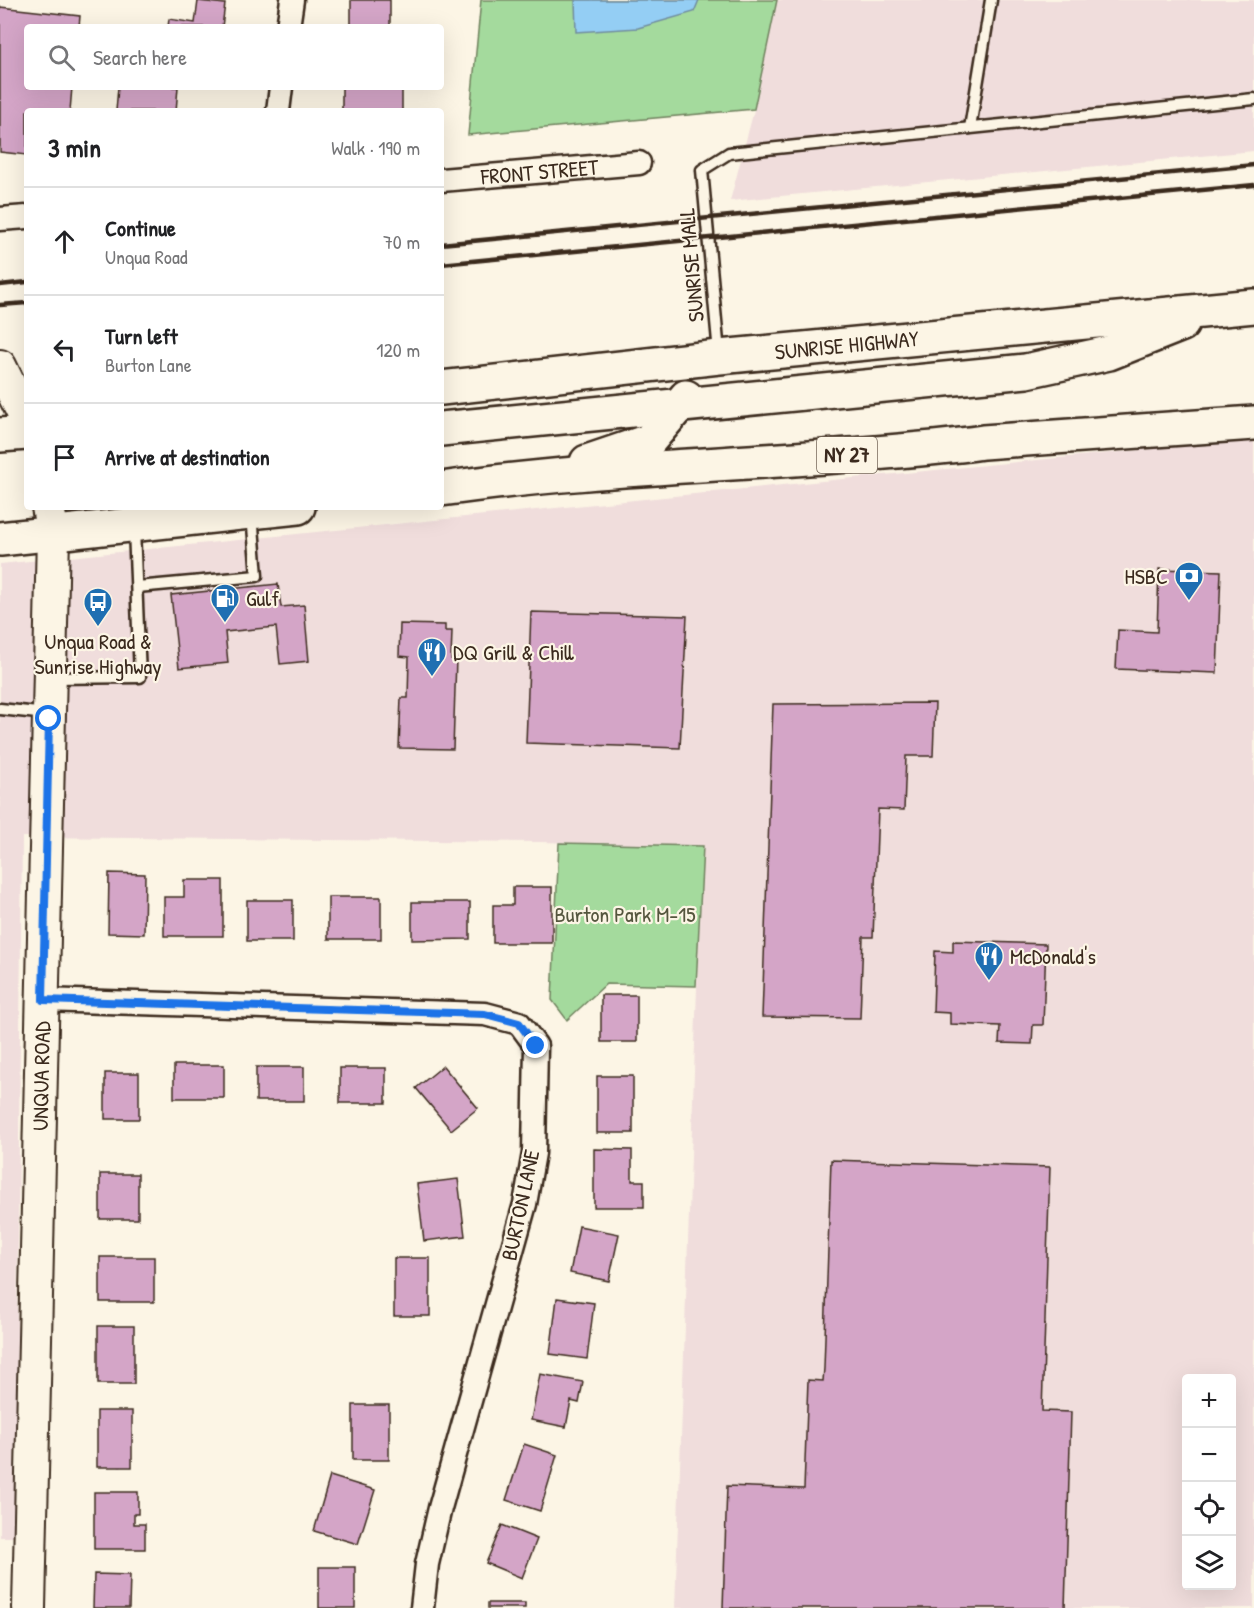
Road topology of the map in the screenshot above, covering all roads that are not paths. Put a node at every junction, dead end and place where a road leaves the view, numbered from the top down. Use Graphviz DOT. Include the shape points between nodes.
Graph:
graph roads {
  1 [pos="292,0"];
  2 [pos="991,0"];
  3 [pos="288,24"];
  4 [pos="281,90"];
  5 [pos="1254,99"];
  6 [pos="278,108"];
  7 [pos="970,128"];
  8 [pos="639,163"];
  9 [pos="444,180"];
  10 [pos="24,217"];
  11 [pos="0,219"];
  12 [pos="1254,306"];
  13 [pos="1217,310"];
  14 [pos="719,357"];
  15 [pos="0,366"];
  16 [pos="444,388"];
  17 [pos="680,406"];
  18 [pos="24,414"];
  19 [pos="1254,423"];
  20 [pos="444,429"];
  21 [pos="24,433"];
  22 [pos="0,435"];
  23 [pos="543,477"];
  24 [pos="444,489"];
  25 [pos="80,510"];
  26 [pos="270,510"];
  27 [pos="252,512"];
  28 [pos="50,521"];
  29 [pos="134,526"];
  30 [pos="0,539"];
  31 [pos="137,587"];
  32 [pos="50,678"];
  33 [pos="0,710"];
  34 [pos="49,714"];
  35 [pos="43,1000"];
  36 [pos="29,1608"];
  37 [pos="422,1608"];
  1 -- 3 [label="street"];
  2 -- 7 [label="lane"];
  4 -- 6 [label="street"];
  5 -- 7 [label="lane"];
  7 -- 14 [label="lane, SUNRISE MALL" via="729,153 702,170"];
  8 -- 9 [label="street, FRONT STREET"];
  10 -- 11 [label="street"];
  12 -- 13 [label="highway, SUNRISE HIGHWAY"];
  13 -- 14 [label="highway, SUNRISE HIGHWAY"];
  13 -- 17 [label="highway" via="1109,353 1026,371"];
  14 -- 16 [label="highway, SUNRISE HIGHWAY"];
  14 -- 17 [label="highway"];
  15 -- 18 [label="street"];
  17 -- 20 [label="highway"];
  17 -- 23 [label="highway" via="649,441"];
  19 -- 23 [label="highway, NY 27"];
  21 -- 22 [label="highway"];
  23 -- 24 [label="highway, NY 27"];
  25 -- 28 [label="highway"];
  26 -- 27 [label="highway"];
  27 -- 29 [label="highway"];
  27 -- 31 [label="lane" via="257,576"];
  28 -- 29 [label="highway"];
  28 -- 30 [label="highway"];
  28 -- 32 [label="street, UNQUA ROAD"];
  29 -- 31 [label="lane"];
  31 -- 32 [label="lane" via="140,677"];
  32 -- 34 [label="street, UNQUA ROAD"];
  33 -- 34 [label="lane"];
  34 -- 35 [label="street, UNQUA ROAD"];
  35 -- 36 [label="street, UNQUA ROAD"];
  35 -- 37 [label="street, BURTON LANE" via="485,1014 519,1023 536,1046 534,1153 525,1204 440,1508"];
}
